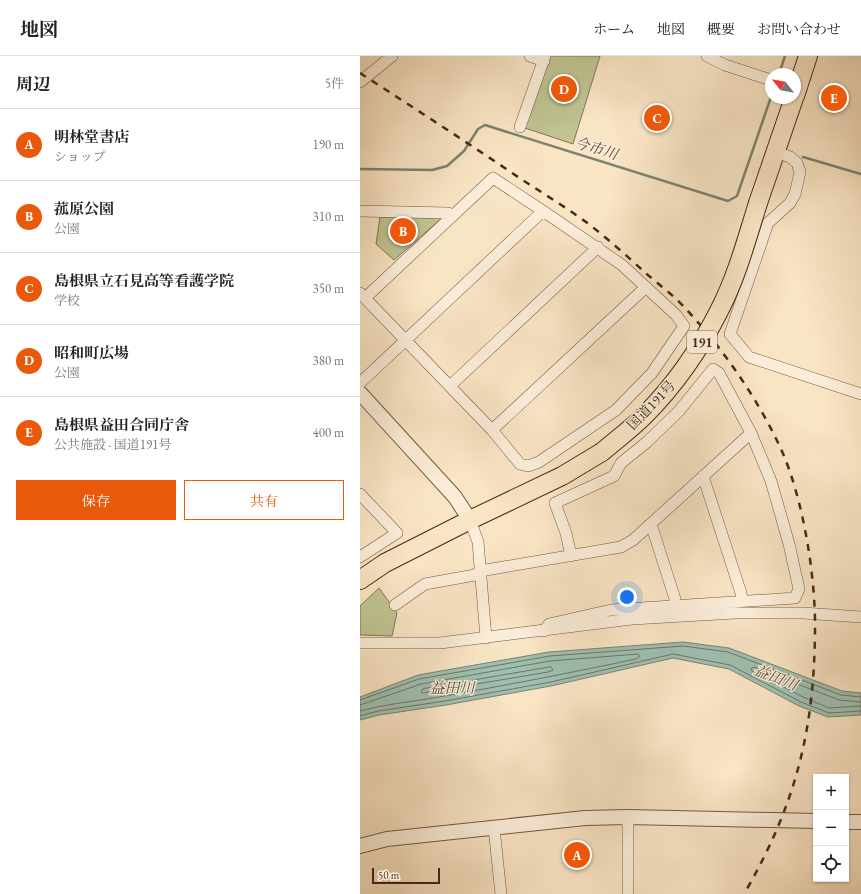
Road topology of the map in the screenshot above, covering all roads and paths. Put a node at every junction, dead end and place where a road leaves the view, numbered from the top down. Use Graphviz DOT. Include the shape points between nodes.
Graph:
graph roads {
  1 [pos="392,56"];
  2 [pos="530,56"];
  3 [pos="707,56"];
  4 [pos="808,56"];
  5 [pos="544,58"];
  6 [pos="801,75"];
  7 [pos="765,78"];
  8 [pos="360,82"];
  9 [pos="791,104"];
  10 [pos="520,127"];
  11 [pos="776,152"];
  12 [pos="360,211"];
  13 [pos="543,211"];
  14 [pos="452,216"];
  15 [pos="598,248"];
  16 [pos="646,287"];
  17 [pos="363,296"];
  18 [pos="405,341"];
  19 [pos="360,383"];
  20 [pos="450,386"];
  21 [pos="360,393"];
  22 [pos="861,394"];
  23 [pos="492,430"];
  24 [pos="751,433"];
  25 [pos="703,476"];
  26 [pos="360,494"];
  27 [pos="470,520"];
  28 [pos="649,525"];
  29 [pos="571,556"];
  30 [pos="360,557"];
  31 [pos="480,571"];
  32 [pos="360,580"];
  33 [pos="742,601"];
  34 [pos="395,605"];
  35 [pos="674,605"];
  36 [pos="861,617"];
  37 [pos="544,631"];
  38 [pos="486,638"];
  39 [pos="360,643"];
  40 [pos="628,817"];
  41 [pos="813,821"];
  42 [pos="849,822"];
  43 [pos="861,822"];
  44 [pos="494,828"];
  45 [pos="360,846"];
  46 [pos="501,894"];
  47 [pos="628,894"];
  1 -- 8 [label="street"];
  2 -- 5 [label="street"];
  3 -- 7 [label="street"];
  4 -- 6 [label="highway, 国道191号 / 191"];
  5 -- 10 [label="street"];
  9 -- 11 [label="highway, 国道191号 / 191"];
  11 -- 22 [label="street" via="790,156 797,163 800,172 795,194 790,203 768,223 730,334 749,357"];
  11 -- 27 [label="highway, 国道191号 / 191, bridge" via="740,260 723,302 699,347 677,379 644,417 602,452 562,476"];
  12 -- 14 [label="street" via="448,213"];
  13 -- 14 [label="street" via="493,178"];
  13 -- 15 [label="street"];
  13 -- 18 [label="street"];
  14 -- 17 [label="street"];
  15 -- 16 [label="street"];
  15 -- 20 [label="street"];
  16 -- 23 [label="street"];
  16 -- 23 [label="street" via="684,326 652,373 616,410 539,462 528,466 520,464"];
  17 -- 18 [label="street"];
  18 -- 19 [label="street"];
  18 -- 20 [label="street"];
  20 -- 23 [label="street"];
  21 -- 27 [label="street" via="455,497"];
  24 -- 25 [label="street"];
  24 -- 29 [label="street" via="719,373 712,369 679,411 621,463 614,476 555,503"];
  24 -- 33 [label="street" via="772,481 799,589 795,598"];
  25 -- 28 [label="street"];
  25 -- 33 [label="street"];
  26 -- 30 [label="street" via="397,533"];
  27 -- 31 [label="street" via="478,542"];
  27 -- 32 [label="highway, 国道191号 / 191" via="385,563"];
  28 -- 29 [label="street" via="621,547"];
  28 -- 35 [label="street" via="653,530 673,592"];
  29 -- 31 [label="street"];
  31 -- 34 [label="street" via="475,575 425,584"];
  31 -- 38 [label="street"];
  33 -- 35 [label="street"];
  35 -- 37 [label="street" via="611,610 549,624"];
  36 -- 37 [label="street" via="735,613 632,619"];
  37 -- 38 [label="street"];
  38 -- 39 [label="street" via="440,643"];
  40 -- 41 [label="street"];
  40 -- 44 [label="street" via="585,818"];
  40 -- 47 [label="street"];
  42 -- 43 [label="street"];
  44 -- 45 [label="street" via="387,839"];
  44 -- 46 [label="street"];
}
